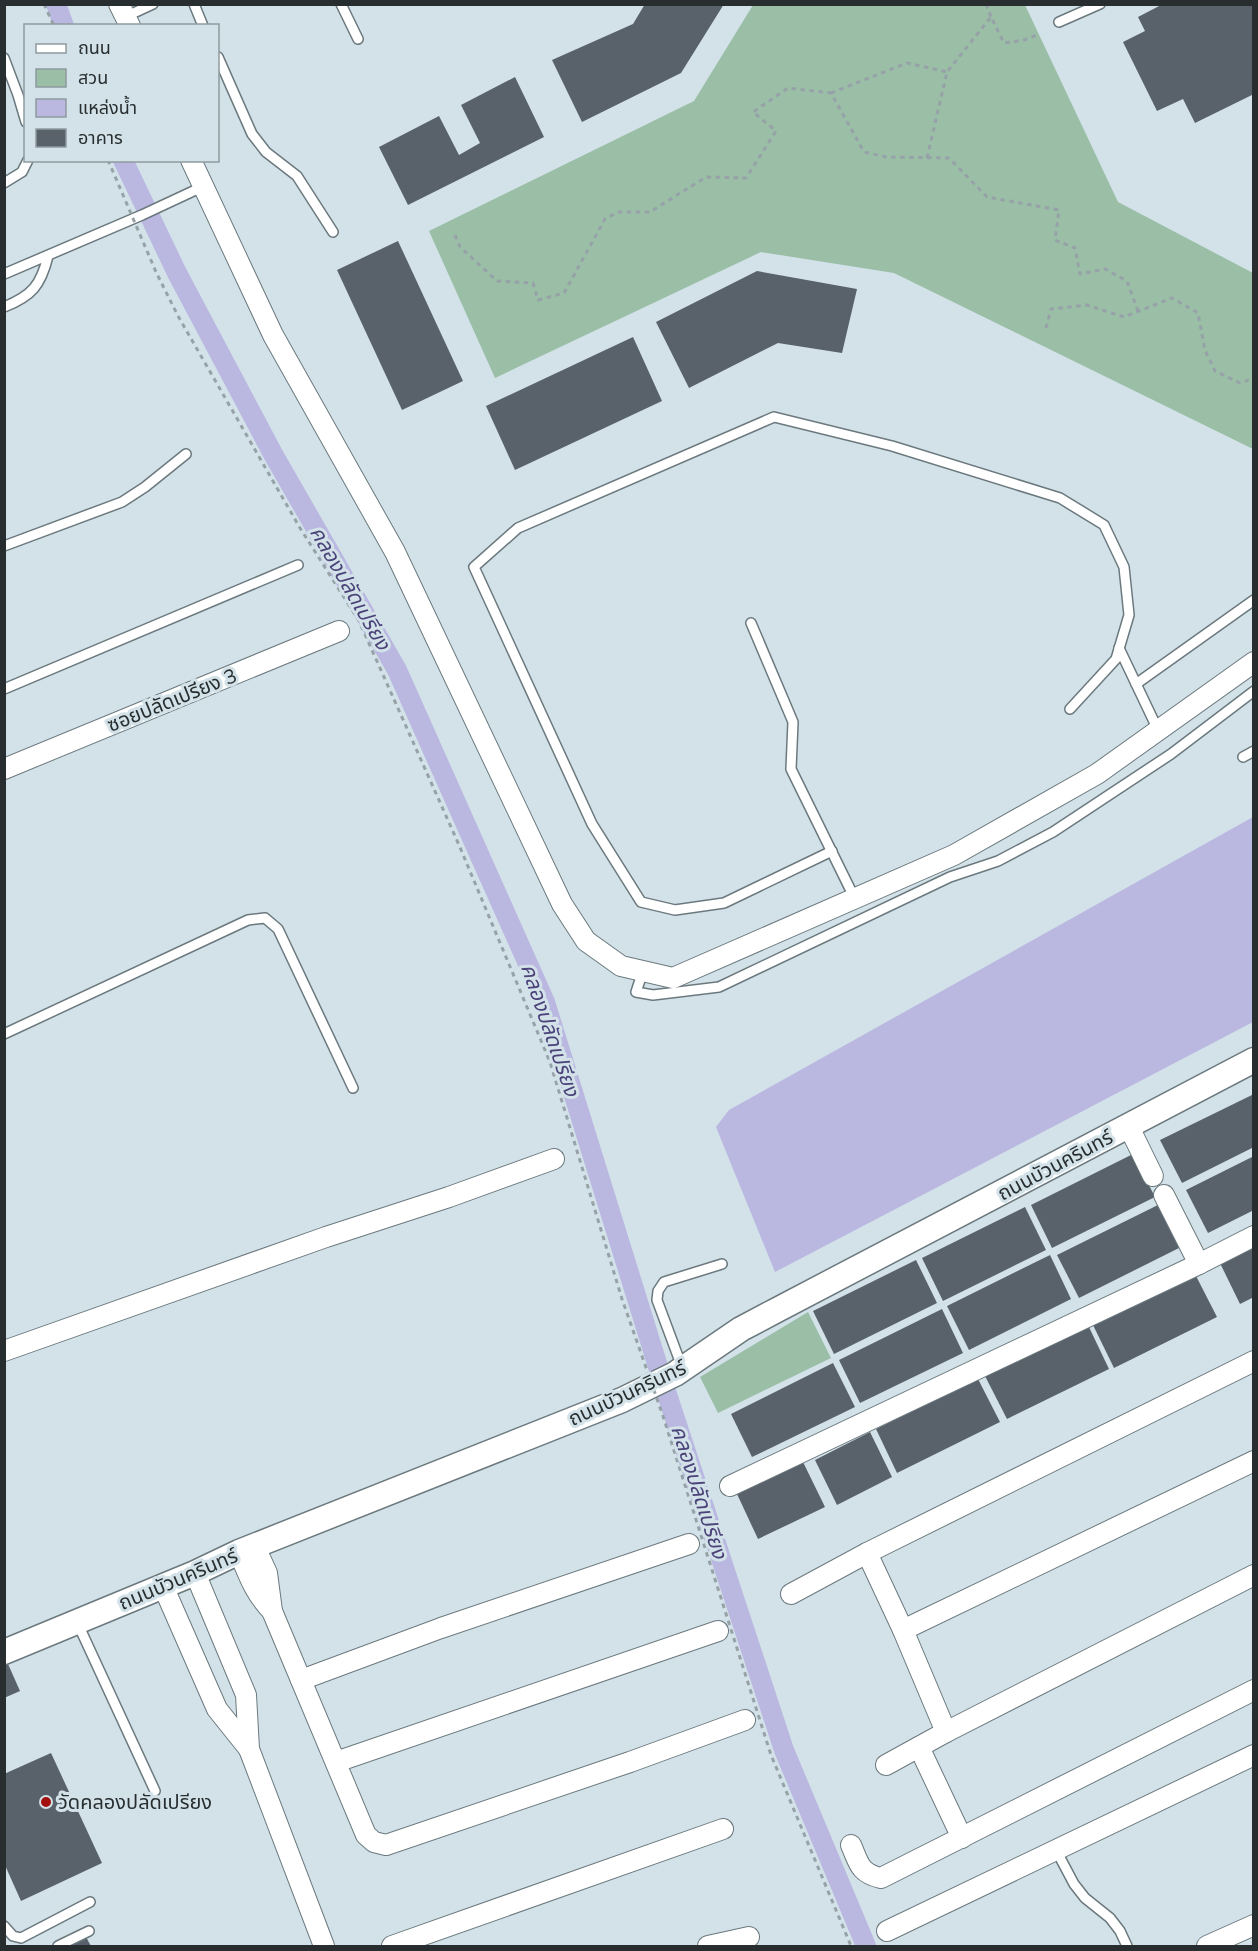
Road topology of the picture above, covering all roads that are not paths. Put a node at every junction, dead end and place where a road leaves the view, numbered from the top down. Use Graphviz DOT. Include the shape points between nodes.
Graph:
graph roads {
  1 [pos="153,4"];
  2 [pos="194,4"];
  3 [pos="340,4"];
  4 [pos="1100,4"];
  5 [pos="125,16"];
  6 [pos="1059,22"];
  7 [pos="202,24"];
  8 [pos="358,39"];
  9 [pos="4,58"];
  10 [pos="219,59"];
  11 [pos="24,116"];
  12 [pos="27,162"];
  13 [pos="191,162"];
  14 [pos="4,183"];
  15 [pos="202,187"];
  16 [pos="333,232"];
  17 [pos="48,256"];
  18 [pos="4,274"];
  19 [pos="4,307"];
  20 [pos="186,454"];
  21 [pos="4,546"];
  22 [pos="298,565"];
  23 [pos="1254,600"];
  24 [pos="752,622"];
  25 [pos="339,631"];
  26 [pos="1119,648"];
  27 [pos="1254,662"];
  28 [pos="1136,684"];
  29 [pos="4,689"];
  30 [pos="1254,691"];
  31 [pos="1070,708"];
  32 [pos="1158,730"];
  33 [pos="1254,751"];
  34 [pos="1243,757"];
  35 [pos="4,769"];
  36 [pos="832,851"];
  37 [pos="855,899"];
  38 [pos="643,971"];
  39 [pos="4,1034"];
  40 [pos="1254,1060"];
  41 [pos="353,1088"];
  42 [pos="1129,1127"];
  43 [pos="554,1159"];
  44 [pos="1153,1176"];
  45 [pos="1164,1195"];
  46 [pos="1254,1236"];
  47 [pos="722,1264"];
  48 [pos="1199,1264"];
  49 [pos="4,1351"];
  50 [pos="1254,1361"];
  51 [pos="679,1372"];
  52 [pos="1254,1461"];
  53 [pos="730,1486"];
  54 [pos="689,1544"];
  55 [pos="247,1550"];
  56 [pos="867,1553"];
  57 [pos="195,1573"];
  58 [pos="1254,1575"];
  59 [pos="163,1586"];
  60 [pos="791,1594"];
  61 [pos="77,1622"];
  62 [pos="903,1630"];
  63 [pos="718,1631"];
  64 [pos="4,1652"];
  65 [pos="301,1680"];
  66 [pos="1254,1690"];
  67 [pos="745,1720"];
  68 [pos="946,1732"];
  69 [pos="919,1747"];
  70 [pos="249,1749"];
  71 [pos="1254,1755"];
  72 [pos="336,1762"];
  73 [pos="886,1765"];
  74 [pos="155,1791"];
  75 [pos="723,1829"];
  76 [pos="962,1838"];
  77 [pos="850,1845"];
  78 [pos="1056,1850"];
  79 [pos="90,1902"];
  80 [pos="1254,1925"];
  81 [pos="4,1926"];
  82 [pos="89,1931"];
  83 [pos="887,1931"];
  84 [pos="749,1937"];
  85 [pos="58,1947"];
  86 [pos="324,1947"];
  87 [pos="392,1947"];
  88 [pos="708,1947"];
  89 [pos="1127,1947"];
  90 [pos="1207,1947"];
  1 -- 5 [label="lane"];
  2 -- 7 [label="lane"];
  3 -- 8 [label="lane"];
  4 -- 6 [label="lane"];
  9 -- 11 [label="lane"];
  10 -- 16 [label="lane" via="252,134 266,152 297,176"];
  12 -- 14 [label="lane" via="22,172"];
  13 -- 15 [label="street"];
  15 -- 17 [label="lane"];
  15 -- 38 [label="street" via="273,335 394,552 562,904 586,941 621,966"];
  17 -- 18 [label="lane"];
  17 -- 19 [label="lane" via="36,288 20,301"];
  20 -- 21 [label="lane" via="122,502"];
  22 -- 29 [label="lane"];
  23 -- 28 [label="lane"];
  24 -- 36 [label="lane" via="792,722 791,769"];
  25 -- 35 [label="street, ซอยปลัดเปรียง 3"];
  26 -- 28 [label="lane"];
  26 -- 31 [label="lane" via="1116,659"];
  26 -- 36 [label="lane" via="1129,615 1124,567 1104,525 1060,498 892,446 774,417 518,528 474,567 592,824 641,902 675,910 724,903"];
  27 -- 32 [label="street"];
  28 -- 32 [label="lane"];
  30 -- 38 [label="lane" via="1161,760 1053,832 998,861 950,877 719,987 653,995 636,992"];
  32 -- 37 [label="street" via="1097,774 954,855"];
  33 -- 34 [label="lane"];
  36 -- 37 [label="lane"];
  37 -- 38 [label="street" via="673,978"];
  39 -- 41 [label="lane" via="248,920 265,918 278,928"];
  40 -- 42 [label="street, ถนนบัวนครินทร์"];
  42 -- 44 [label="street"];
  42 -- 51 [label="street, ถนนบัวนครินทร์" via="750,1324"];
  43 -- 49 [label="street"];
  45 -- 48 [label="street"];
  46 -- 48 [label="street"];
  47 -- 51 [label="lane" via="664,1282 658,1291 657,1300"];
  48 -- 53 [label="street"];
  50 -- 56 [label="street"];
  51 -- 55 [label="street, ถนนบัวนครินทร์" via="622,1400"];
  52 -- 62 [label="street"];
  54 -- 65 [label="street"];
  55 -- 57 [label="street, ถนนบัวนครินทร์"];
  55 -- 65 [label="street" via="267,1573 272,1611"];
  56 -- 60 [label="street"];
  56 -- 62 [label="street"];
  57 -- 59 [label="street, ถนนบัวนครินทร์"];
  57 -- 70 [label="street" via="246,1695"];
  58 -- 68 [label="street"];
  59 -- 61 [label="street, ถนนบัวนครินทร์"];
  59 -- 70 [label="street" via="217,1709"];
  61 -- 64 [label="street, ถนนบัวนครินทร์"];
  61 -- 74 [label="lane"];
  62 -- 68 [label="street"];
  63 -- 72 [label="street"];
  65 -- 72 [label="street"];
  66 -- 76 [label="street"];
  67 -- 72 [label="street" via="386,1845 374,1842 366,1834"];
  68 -- 69 [label="street"];
  69 -- 73 [label="street"];
  69 -- 76 [label="street"];
  70 -- 86 [label="street"];
  71 -- 78 [label="street"];
  75 -- 87 [label="street"];
  76 -- 77 [label="street" via="881,1878 862,1871"];
  78 -- 83 [label="street"];
  78 -- 89 [label="lane" via="1074,1884 1095,1908 1110,1918"];
  79 -- 81 [label="lane" via="21,1938"];
  80 -- 90 [label="street"];
  82 -- 85 [label="lane"];
  84 -- 88 [label="street"];
}
